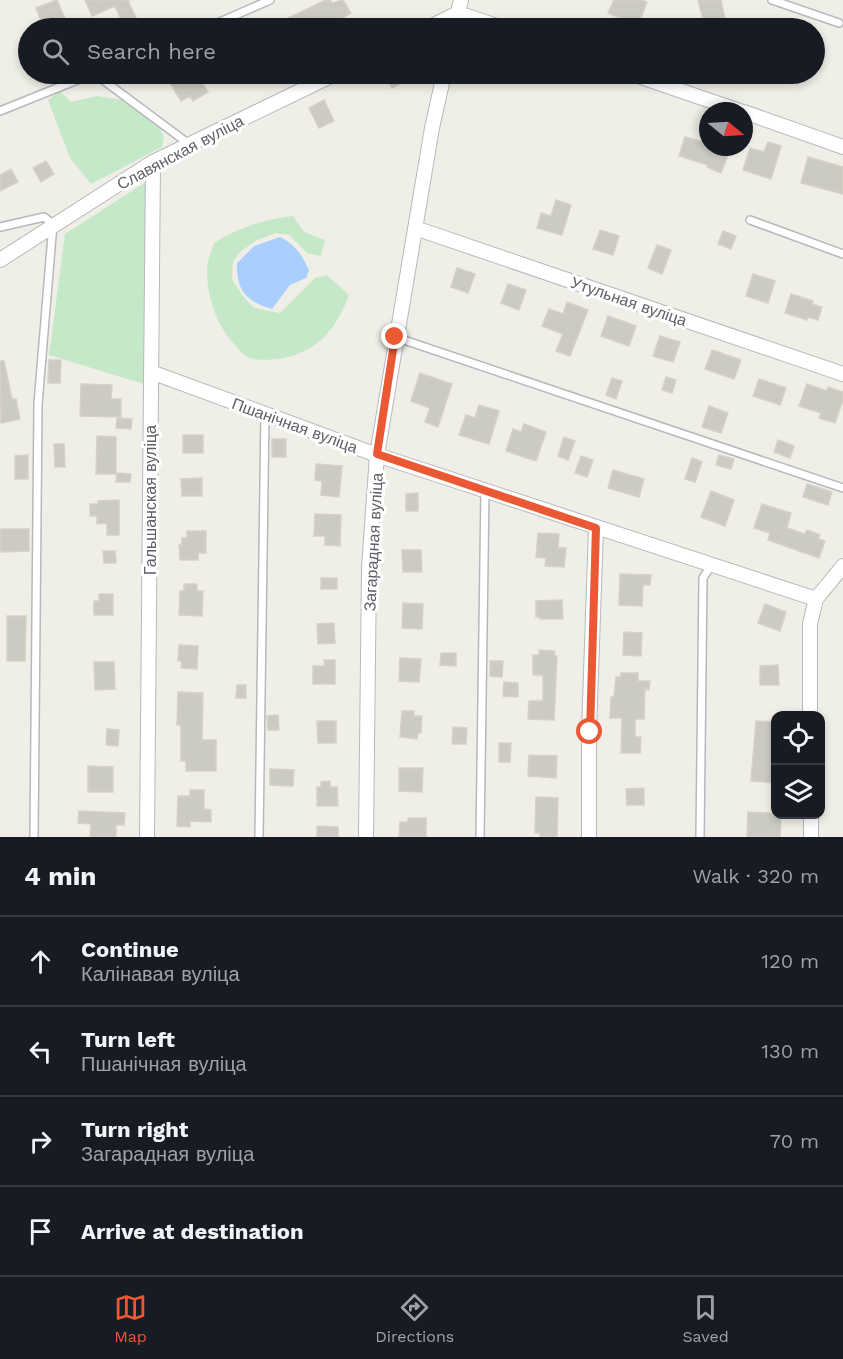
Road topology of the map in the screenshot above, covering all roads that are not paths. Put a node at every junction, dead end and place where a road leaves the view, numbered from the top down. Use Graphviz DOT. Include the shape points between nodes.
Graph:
graph roads {
  1 [pos="270,0"];
  2 [pos="772,0"];
  3 [pos="459,6"];
  4 [pos="229,18"];
  5 [pos="442,18"];
  6 [pos="483,18"];
  7 [pos="824,18"];
  8 [pos="825,18"];
  9 [pos="839,23"];
  10 [pos="69,84"];
  11 [pos="108,84"];
  12 [pos="314,84"];
  13 [pos="442,84"];
  14 [pos="661,84"];
  15 [pos="713,102"];
  16 [pos="0,111"];
  17 [pos="753,116"];
  18 [pos="189,144"];
  19 [pos="843,147"];
  20 [pos="153,162"];
  21 [pos="750,220"];
  22 [pos="54,224"];
  23 [pos="0,227"];
  24 [pos="415,228"];
  25 [pos="843,254"];
  26 [pos="0,260"];
  27 [pos="395,337"];
  28 [pos="151,372"];
  29 [pos="843,374"];
  30 [pos="265,413"];
  31 [pos="377,454"];
  32 [pos="843,488"];
  33 [pos="485,491"];
  34 [pos="596,528"];
  35 [pos="712,564"];
  36 [pos="843,566"];
  37 [pos="816,599"];
  38 [pos="810,711"];
  39 [pos="811,819"];
  40 [pos="34,837"];
  41 [pos="147,837"];
  42 [pos="259,837"];
  43 [pos="366,837"];
  44 [pos="480,837"];
  45 [pos="589,837"];
  46 [pos="700,837"];
  47 [pos="811,837"];
  1 -- 4 [label="lane"];
  2 -- 7 [label="lane"];
  3 -- 5 [label="street"];
  3 -- 6 [label="street"];
  8 -- 9 [label="lane"];
  10 -- 16 [label="lane"];
  11 -- 18 [label="lane"];
  12 -- 18 [label="street, Славянская вуліца"];
  13 -- 24 [label="street, Загарадная вуліца"];
  14 -- 15 [label="street"];
  17 -- 19 [label="street"];
  18 -- 20 [label="street, Славянская вуліца"];
  20 -- 22 [label="street, Славянская вуліца"];
  20 -- 28 [label="street, Гальшанская вуліца"];
  21 -- 25 [label="lane"];
  22 -- 23 [label="lane" via="44,217"];
  22 -- 26 [label="street, Славянская вуліца"];
  22 -- 40 [label="lane" via="38,404"];
  24 -- 27 [label="street, Загарадная вуліца"];
  24 -- 29 [label="street, Утульная вуліца"];
  27 -- 31 [label="street, Загарадная вуліца"];
  27 -- 32 [label="lane"];
  28 -- 30 [label="street, Пшанічная вуліца"];
  28 -- 41 [label="street, Гальшанская вуліца"];
  30 -- 31 [label="street, Пшанічная вуліца"];
  30 -- 42 [label="lane"];
  31 -- 33 [label="street, Пшанічная вуліца"];
  31 -- 43 [label="street, Загарадная вуліца" via="369,568"];
  33 -- 34 [label="street, Пшанічная вуліца"];
  33 -- 44 [label="lane"];
  34 -- 35 [label="street, Пшанічная вуліца"];
  34 -- 45 [label="street"];
  35 -- 37 [label="street, Пшанічная вуліца"];
  35 -- 46 [label="lane" via="703,578"];
  36 -- 37 [label="street"];
  37 -- 38 [label="street" via="810,624"];
  39 -- 47 [label="street"];
}
